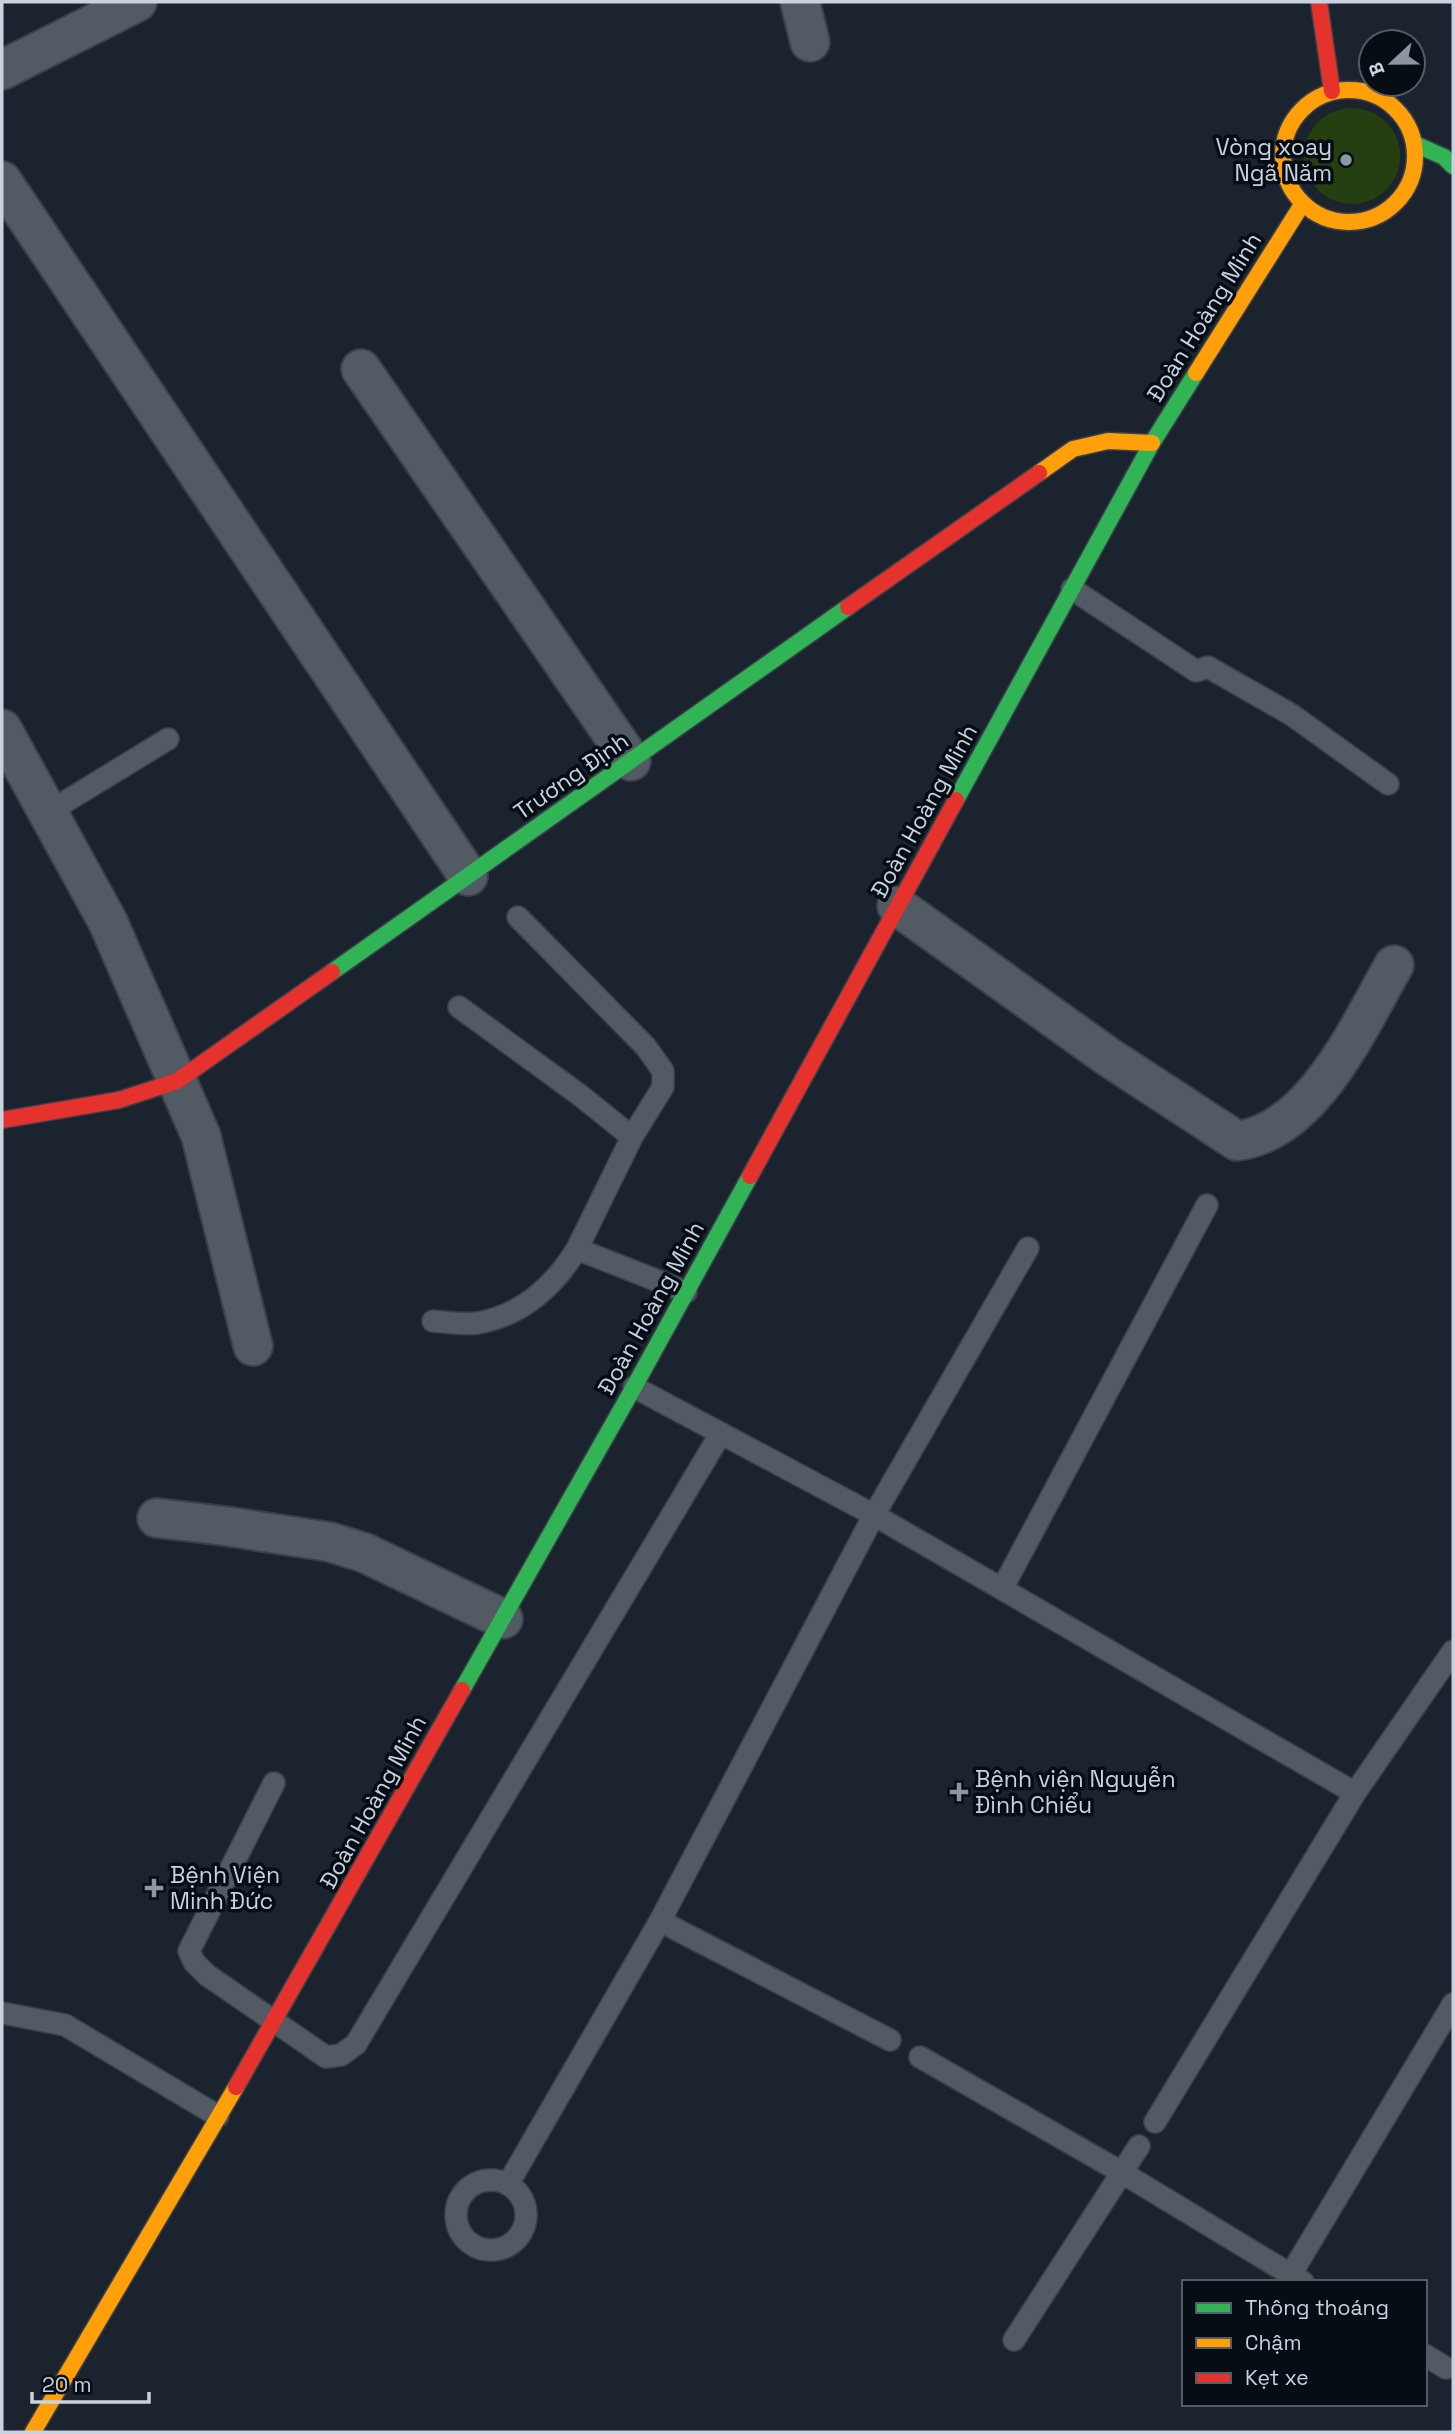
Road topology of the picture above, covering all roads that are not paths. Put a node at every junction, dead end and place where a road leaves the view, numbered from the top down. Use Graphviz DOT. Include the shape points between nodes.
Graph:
graph roads {
  1 [pos="800,2"];
  2 [pos="1319,2"];
  3 [pos="124,5"];
  4 [pos="810,42"];
  5 [pos="2,70"];
  6 [pos="1332,91"];
  7 [pos="1415,144"];
  8 [pos="1453,166"];
  9 [pos="2,181"];
  10 [pos="1303,203"];
  11 [pos="361,369"];
  12 [pos="1152,443"];
  13 [pos="1072,589"];
  14 [pos="2,729"];
  15 [pos="168,739"];
  16 [pos="631,761"];
  17 [pos="1388,784"];
  18 [pos="47,813"];
  19 [pos="468,876"];
  20 [pos="897,906"];
  21 [pos="518,918"];
  22 [pos="1394,965"];
  23 [pos="459,1007"];
  24 [pos="177,1081"];
  25 [pos="2,1120"];
  26 [pos="632,1137"];
  27 [pos="1207,1205"];
  28 [pos="1028,1248"];
  29 [pos="577,1249"];
  30 [pos="686,1292"];
  31 [pos="433,1321"];
  32 [pos="253,1346"];
  33 [pos="634,1387"];
  34 [pos="721,1433"];
  35 [pos="874,1515"];
  36 [pos="157,1518"];
  37 [pos="1002,1589"];
  38 [pos="503,1619"];
  39 [pos="1453,1651"];
  40 [pos="274,1783"];
  41 [pos="1355,1793"];
  42 [pos="660,1920"];
  43 [pos="1453,2004"];
  44 [pos="2,2013"];
  45 [pos="276,2020"];
  46 [pos="890,2040"];
  47 [pos="920,2057"];
  48 [pos="218,2116"];
  49 [pos="1155,2122"];
  50 [pos="1139,2146"];
  51 [pos="1121,2172"];
  52 [pos="508,2184"];
  53 [pos="1297,2278"];
  54 [pos="1014,2340"];
  55 [pos="1427,2356"];
  56 [pos="1446,2368"];
  57 [pos="33,2432"];
  1 -- 4 [label="street"];
  2 -- 6 [label="main road"];
  3 -- 5 [label="street"];
  6 -- 7 [label="main road" via="1364,91 1394,106"];
  6 -- 10 [label="main road" via="1311,101 1295,117 1285,139 1283,162 1289,184"];
  7 -- 8 [label="main road"];
  7 -- 10 [label="main road" via="1409,185 1380,215 1339,222"];
  9 -- 19 [label="street"];
  10 -- 12 [label="main road, Đoàn Hoàng Minh"];
  11 -- 16 [label="street"];
  12 -- 13 [label="main road, Đoàn Hoàng Minh"];
  12 -- 16 [label="main road, Trương Định" via="1108,441 1073,449"];
  13 -- 17 [label="lane" via="1196,671 1208,667 1292,715"];
  13 -- 20 [label="main road, Đoàn Hoàng Minh"];
  14 -- 18 [label="street"];
  15 -- 18 [label="lane"];
  16 -- 19 [label="main road, Trương Định"];
  18 -- 24 [label="street" via="108,922"];
  19 -- 24 [label="main road, Trương Định"];
  20 -- 22 [label="street" via="1107,1056 1237,1141 1277,1126 1309,1100 1331,1072"];
  20 -- 30 [label="main road, Đoàn Hoàng Minh"];
  21 -- 26 [label="lane" via="646,1047 663,1071 663,1087"];
  23 -- 26 [label="lane"];
  24 -- 25 [label="main road, Trương Định" via="119,1100"];
  24 -- 32 [label="street" via="201,1136"];
  26 -- 29 [label="lane"];
  27 -- 37 [label="lane"];
  28 -- 35 [label="lane"];
  29 -- 30 [label="lane"];
  29 -- 31 [label="lane" via="561,1275 534,1299 505,1314 476,1323"];
  30 -- 33 [label="main road, Đoàn Hoàng Minh"];
  33 -- 34 [label="lane"];
  33 -- 38 [label="main road, Đoàn Hoàng Minh"];
  34 -- 35 [label="lane"];
  34 -- 45 [label="lane" via="356,2044 341,2055 326,2057"];
  35 -- 37 [label="lane"];
  35 -- 42 [label="lane"];
  36 -- 38 [label="street" via="330,1542 365,1553"];
  37 -- 41 [label="lane"];
  38 -- 45 [label="main road, Đoàn Hoàng Minh"];
  39 -- 41 [label="lane"];
  40 -- 45 [label="lane" via="189,1951 207,1975"];
  41 -- 49 [label="lane"];
  42 -- 46 [label="lane"];
  42 -- 52 [label="lane"];
  43 -- 53 [label="lane"];
  44 -- 48 [label="lane" via="65,2025"];
  45 -- 48 [label="main road, Đoàn Hoàng Minh"];
  47 -- 51 [label="lane"];
  48 -- 57 [label="main road, Đoàn Hoàng Minh"];
  50 -- 51 [label="lane"];
  51 -- 53 [label="lane"];
  51 -- 54 [label="lane"];
  55 -- 56 [label="lane"];
}
